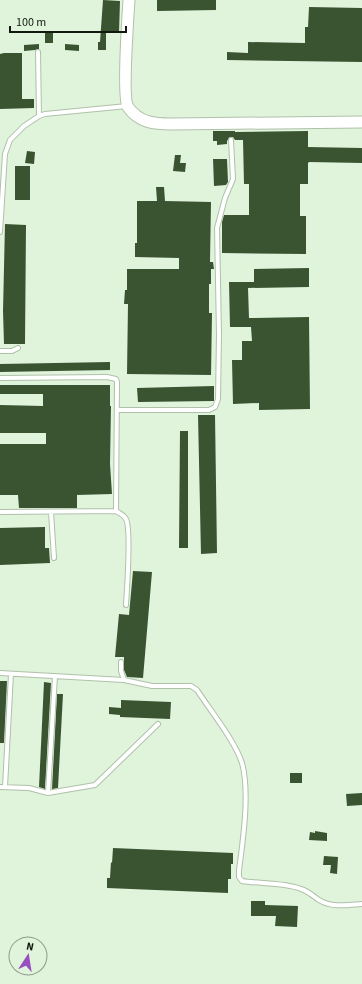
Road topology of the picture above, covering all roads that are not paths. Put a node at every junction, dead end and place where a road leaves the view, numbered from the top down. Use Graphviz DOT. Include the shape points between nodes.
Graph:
graph roads {
  1 [pos="129,0"];
  2 [pos="38,52"];
  3 [pos="127,106"];
  4 [pos="39,116"];
  5 [pos="362,122"];
  6 [pos="231,140"];
  7 [pos="0,232"];
  8 [pos="18,348"];
  9 [pos="0,351"];
  10 [pos="0,378"];
  11 [pos="117,410"];
  12 [pos="116,511"];
  13 [pos="0,512"];
  14 [pos="51,512"];
  15 [pos="54,558"];
  16 [pos="126,605"];
  17 [pos="121,662"];
  18 [pos="0,674"];
  19 [pos="11,674"];
  20 [pos="55,676"];
  21 [pos="124,680"];
  22 [pos="158,724"];
  23 [pos="0,787"];
  24 [pos="5,787"];
  25 [pos="48,793"];
  26 [pos="362,904"];
  1 -- 3 [label="street" via="125,83"];
  2 -- 4 [label="lane"];
  3 -- 4 [label="lane"];
  3 -- 5 [label="street" via="144,121 158,124"];
  4 -- 7 [label="lane" via="17,132 10,140 5,154"];
  6 -- 11 [label="lane" via="233,179 217,228 217,403 209,410"];
  8 -- 9 [label="lane"];
  10 -- 11 [label="lane" via="113,377 117,382"];
  11 -- 12 [label="lane"];
  12 -- 14 [label="lane"];
  12 -- 16 [label="lane" via="126,519 127,527"];
  13 -- 14 [label="lane"];
  14 -- 15 [label="lane"];
  17 -- 21 [label="lane"];
  18 -- 19 [label="lane"];
  19 -- 20 [label="lane"];
  19 -- 24 [label="lane"];
  20 -- 21 [label="lane"];
  20 -- 25 [label="lane"];
  21 -- 26 [label="lane" via="152,686 192,686 226,733 242,763 244,778 245,806 239,870 242,881 300,888 333,905"];
  22 -- 25 [label="lane" via="95,785"];
  23 -- 24 [label="lane"];
  24 -- 25 [label="lane" via="29,788"];
}
